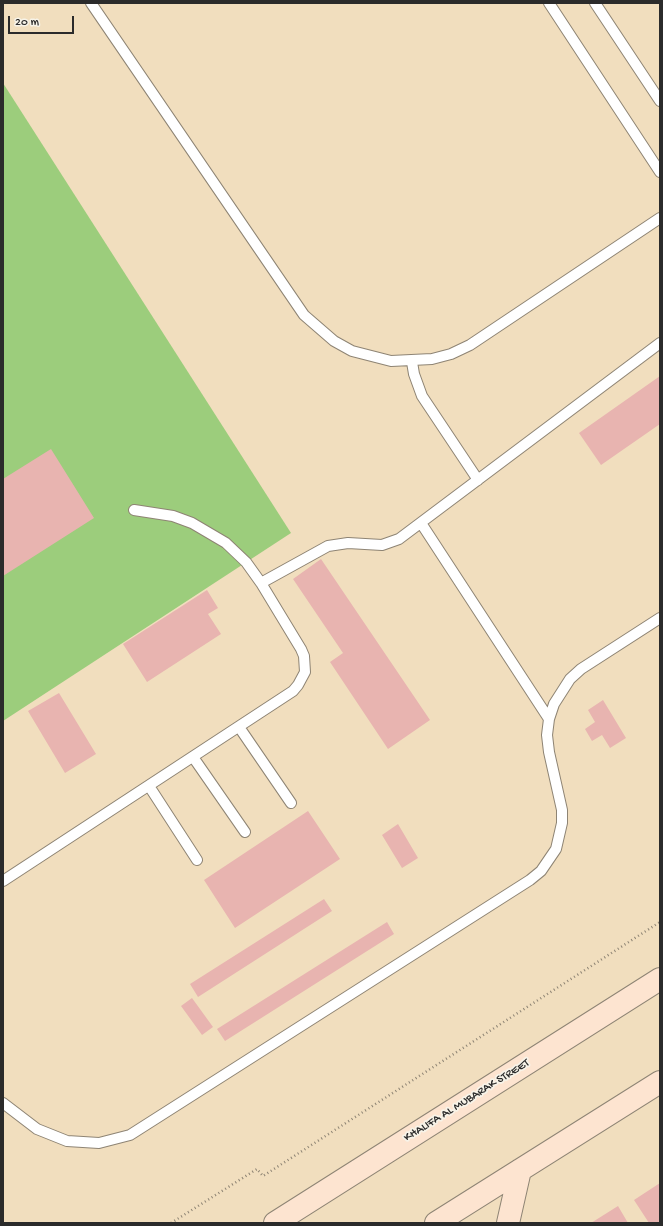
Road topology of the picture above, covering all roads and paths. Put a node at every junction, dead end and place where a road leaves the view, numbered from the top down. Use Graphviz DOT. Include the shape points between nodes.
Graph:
graph roads {
  1 [pos="91,3"];
  2 [pos="549,3"];
  3 [pos="595,3"];
  4 [pos="660,101"];
  5 [pos="660,172"];
  6 [pos="660,218"];
  7 [pos="660,343"];
  8 [pos="412,362"];
  9 [pos="478,480"];
  10 [pos="134,510"];
  11 [pos="421,523"];
  12 [pos="261,583"];
  13 [pos="660,618"];
  14 [pos="549,719"];
  15 [pos="239,727"];
  16 [pos="193,757"];
  17 [pos="149,786"];
  18 [pos="291,803"];
  19 [pos="245,832"];
  20 [pos="197,860"];
  21 [pos="3,881"];
  22 [pos="660,922"];
  23 [pos="660,979"];
  24 [pos="660,1082"];
  25 [pos="3,1103"];
  26 [pos="520,1170"];
  27 [pos="171,1223"];
  28 [pos="274,1223"];
  29 [pos="436,1223"];
  30 [pos="508,1223"];
  1 -- 8 [label="lane" via="304,315 334,341 352,351 391,361"];
  2 -- 5 [label="lane"];
  3 -- 4 [label="lane"];
  6 -- 8 [label="lane" via="470,345 432,359"];
  7 -- 9 [label="lane"];
  8 -- 9 [label="lane" via="422,396"];
  9 -- 11 [label="lane"];
  10 -- 12 [label="lane" via="173,516 210,532 246,562"];
  11 -- 12 [label="lane" via="391,543 348,543 328,546"];
  11 -- 14 [label="lane"];
  12 -- 15 [label="lane" via="301,649 305,672 293,691"];
  13 -- 14 [label="lane" via="581,669 570,679 554,704"];
  14 -- 25 [label="lane" via="549,752 560,796 562,823 556,849 541,871 530,880 130,1135 99,1143 67,1141 37,1130"];
  15 -- 16 [label="lane"];
  15 -- 18 [label="lane"];
  16 -- 17 [label="lane"];
  16 -- 19 [label="lane"];
  17 -- 20 [label="lane"];
  17 -- 21 [label="lane"];
  22 -- 27 [label="path" via="263,1176 257,1170"];
  23 -- 28 [label="main road, KHALIFA AL MUBARAK STREET"];
  24 -- 26 [label="main road"];
  26 -- 29 [label="main road"];
  26 -- 30 [label="main road"];
}
